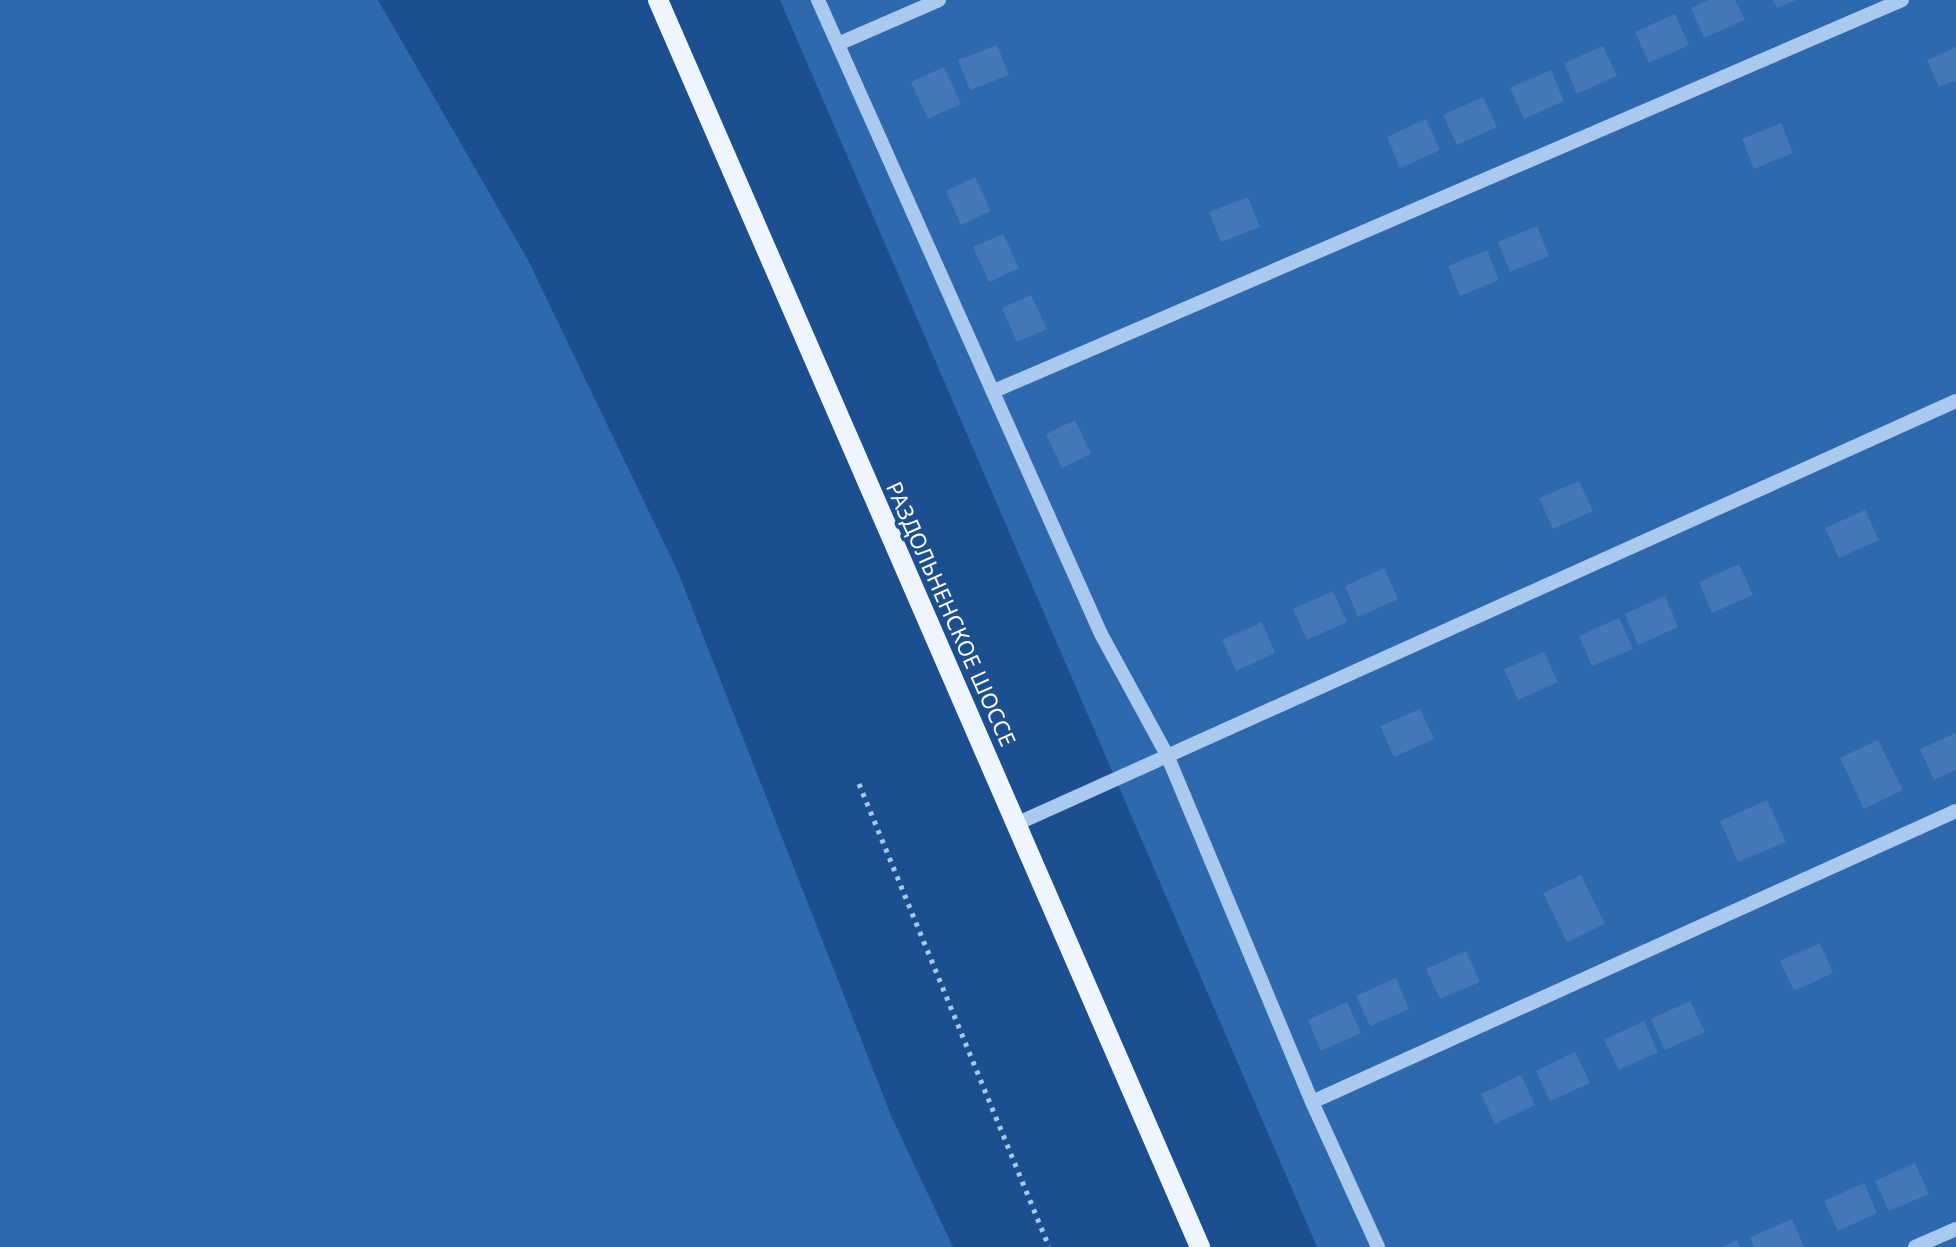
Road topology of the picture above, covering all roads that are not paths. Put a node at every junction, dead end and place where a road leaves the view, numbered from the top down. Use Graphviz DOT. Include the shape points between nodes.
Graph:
graph roads {
  1 [pos="658,0"];
  2 [pos="818,0"];
  3 [pos="939,0"];
  4 [pos="1902,0"];
  5 [pos="838,44"];
  6 [pos="994,391"];
  7 [pos="1956,401"];
  8 [pos="1167,755"];
  9 [pos="1956,811"];
  10 [pos="1016,824"];
  11 [pos="1312,1102"];
  12 [pos="1956,1229"];
  13 [pos="1200,1247"];
  14 [pos="1378,1247"];
  15 [pos="1915,1247"];
  1 -- 10 [label="main road, РАЗДОЛЬНЕНСКОЕ ШОССЕ"];
  2 -- 5 [label="lane"];
  3 -- 5 [label="lane"];
  4 -- 6 [label="lane"];
  5 -- 6 [label="lane"];
  6 -- 8 [label="lane" via="1101,634"];
  7 -- 8 [label="lane"];
  8 -- 10 [label="lane"];
  8 -- 11 [label="lane"];
  9 -- 11 [label="lane"];
  10 -- 13 [label="main road, РАЗДОЛЬНЕНСКОЕ ШОССЕ"];
  11 -- 14 [label="lane"];
  12 -- 15 [label="lane"];
}
